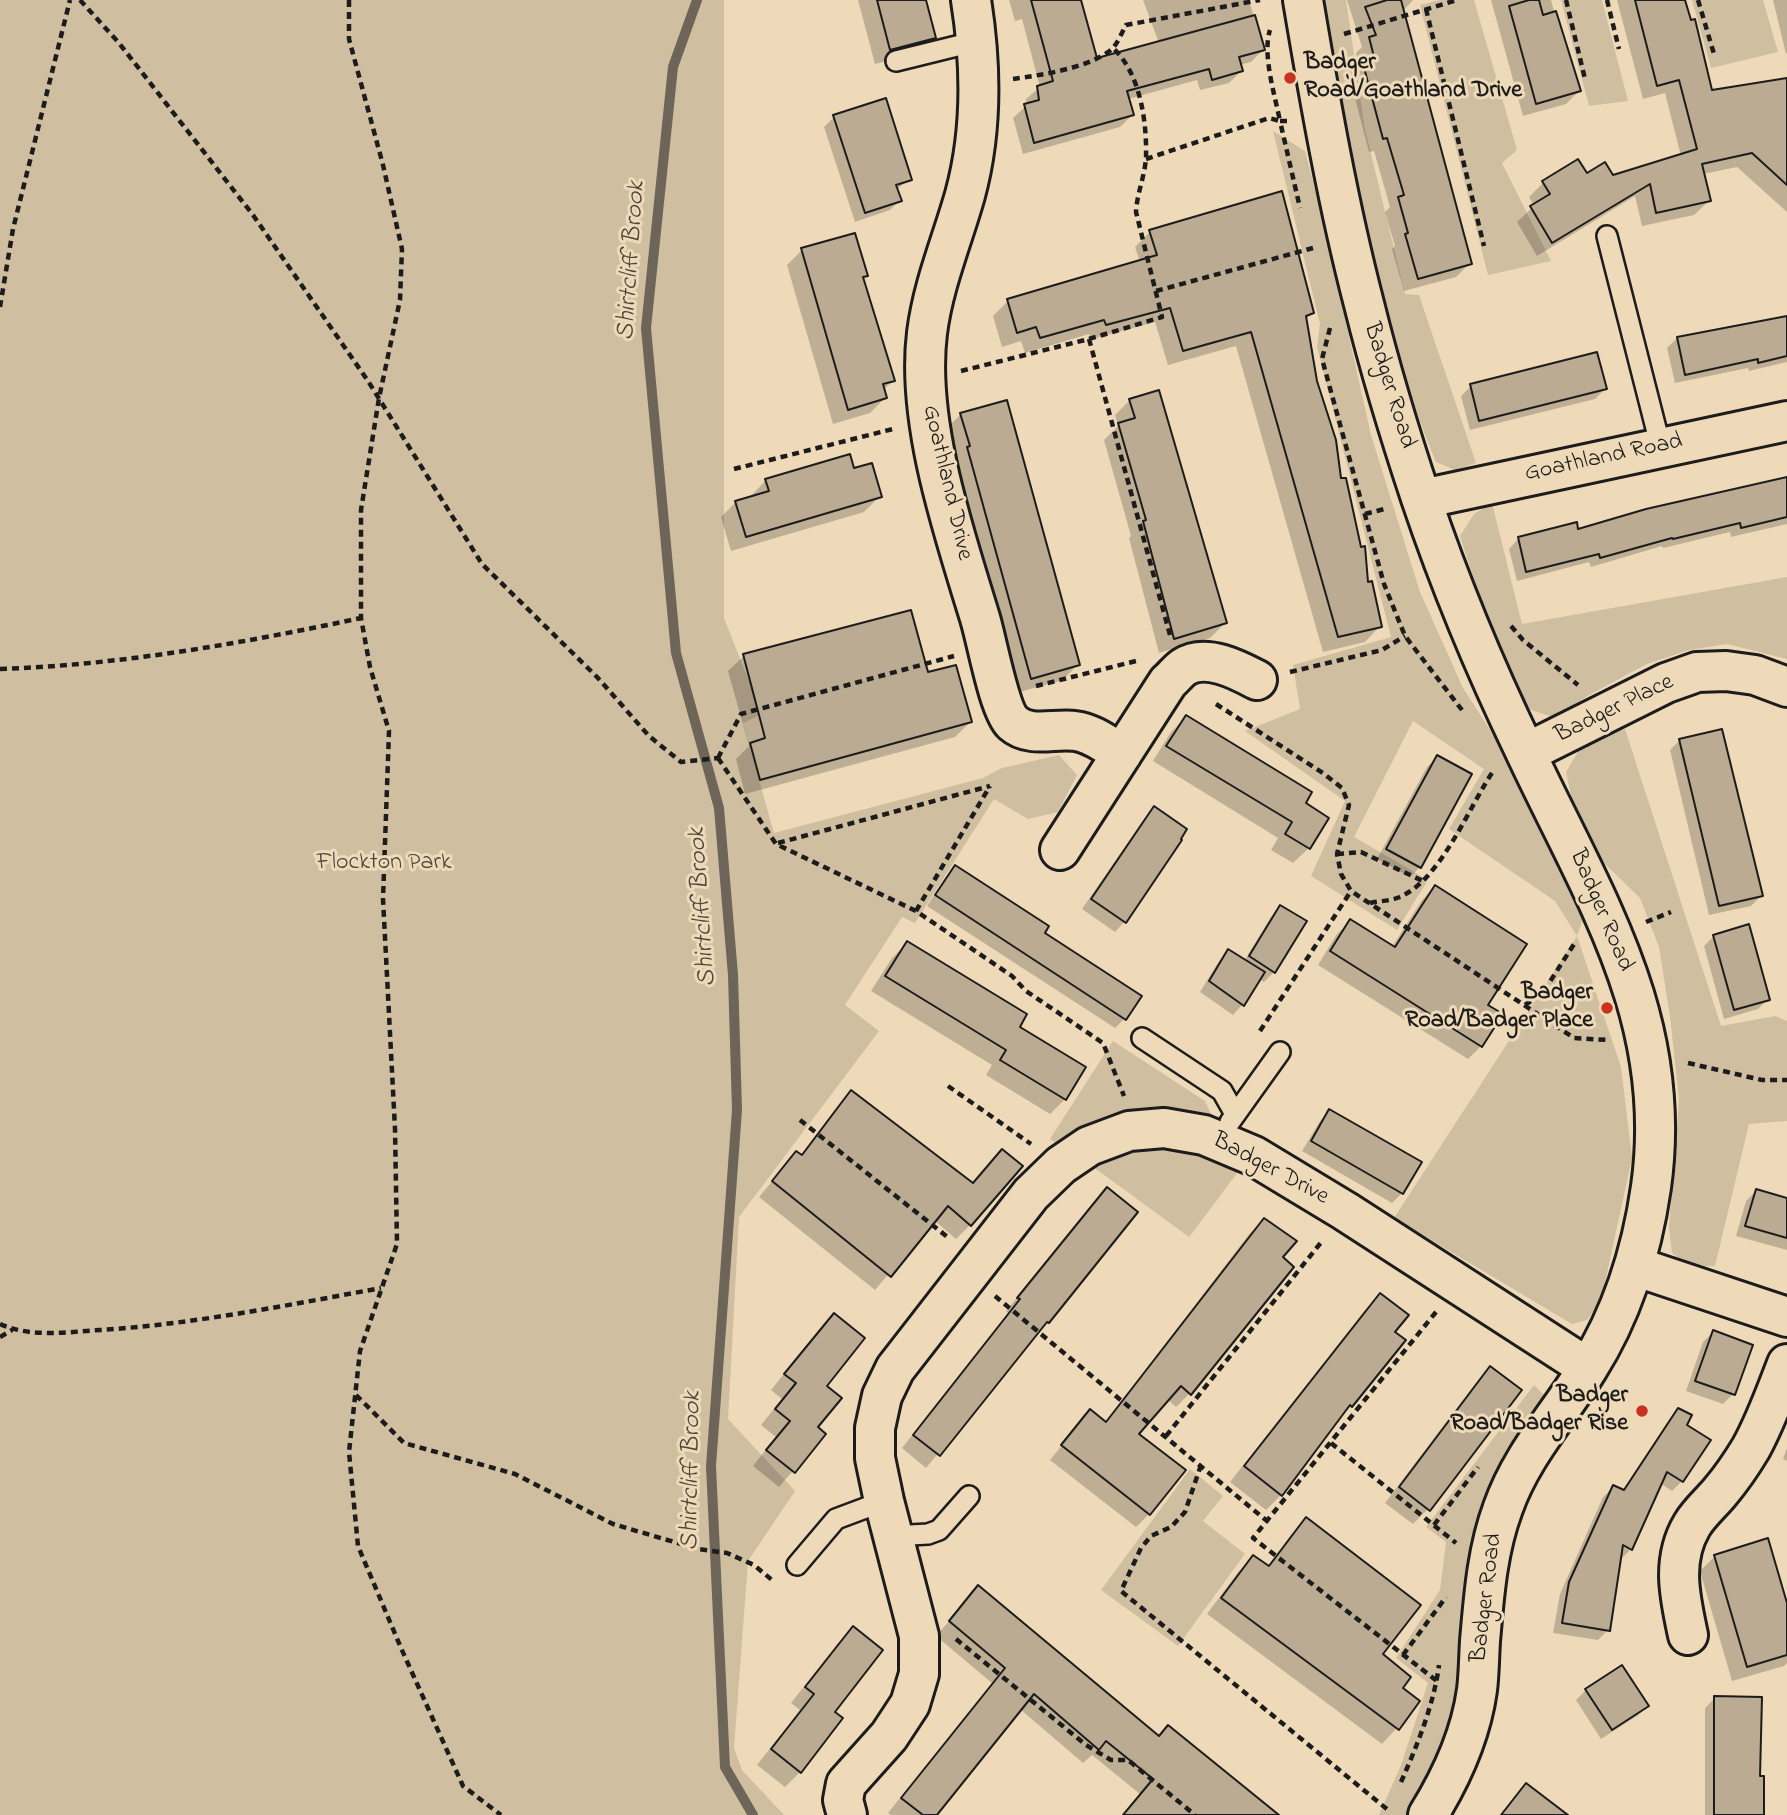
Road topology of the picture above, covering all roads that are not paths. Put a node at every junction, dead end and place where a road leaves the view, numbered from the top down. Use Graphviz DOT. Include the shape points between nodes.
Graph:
graph roads {
  1 [pos="971,0"];
  2 [pos="1303,0"];
  3 [pos="977,41"];
  4 [pos="896,61"];
  5 [pos="1607,236"];
  6 [pos="1787,421"];
  7 [pos="1661,447"];
  8 [pos="1422,499"];
  9 [pos="1257,680"];
  10 [pos="1787,687"];
  11 [pos="1526,753"];
  12 [pos="1122,754"];
  13 [pos="1060,850"];
  14 [pos="1142,1038"];
  15 [pos="1280,1052"];
  16 [pos="1226,1128"];
  17 [pos="1634,1266"];
  18 [pos="1787,1317"];
  19 [pos="1787,1364"];
  20 [pos="1588,1368"];
  21 [pos="969,1496"];
  22 [pos="888,1519"];
  23 [pos="797,1565"];
  24 [pos="1688,1635"];
  25 [pos="846,1815"];
  26 [pos="1428,1815"];
  1 -- 3 [label="street, Goathland Drive"];
  2 -- 8 [label="street, Badger Road" via="1364,303"];
  3 -- 4 [label="lane"];
  3 -- 12 [label="street, Goathland Drive" via="973,155 934,291 927,334 928,420 1004,712 1014,725 1034,732 1089,734"];
  5 -- 7 [label="lane"];
  6 -- 7 [label="street, Goathland Road"];
  7 -- 8 [label="street, Goathland Road"];
  8 -- 11 [label="street, Badger Road" via="1486,667"];
  9 -- 12 [label="street" via="1209,662 1176,667"];
  10 -- 11 [label="street, Badger Place" via="1755,675 1697,673 1666,683"];
  11 -- 17 [label="street, Badger Road" via="1615,935 1647,1045 1656,1132 1645,1228"];
  12 -- 13 [label="street"];
  14 -- 16 [label="lane" via="1222,1091"];
  15 -- 16 [label="lane"];
  16 -- 20 [label="street, Badger Drive" via="1254,1156"];
  16 -- 22 [label="street, Badger Drive" via="1204,1135 1164,1128 1129,1131 1089,1146 1031,1194 895,1369 883,1396 875,1428 875,1458"];
  17 -- 18 [label="street"];
  17 -- 20 [label="street, Badger Road"];
  19 -- 24 [label="street" via="1751,1448 1692,1524 1682,1547 1678,1570"];
  20 -- 26 [label="street, Badger Road" via="1532,1449 1504,1503 1492,1537 1477,1692 1462,1747"];
  21 -- 22 [label="lane" via="939,1530 928,1534"];
  22 -- 23 [label="lane" via="836,1519"];
  22 -- 25 [label="street, Badger Drive" via="919,1636 919,1674 909,1704 889,1736 846,1784"];
}
